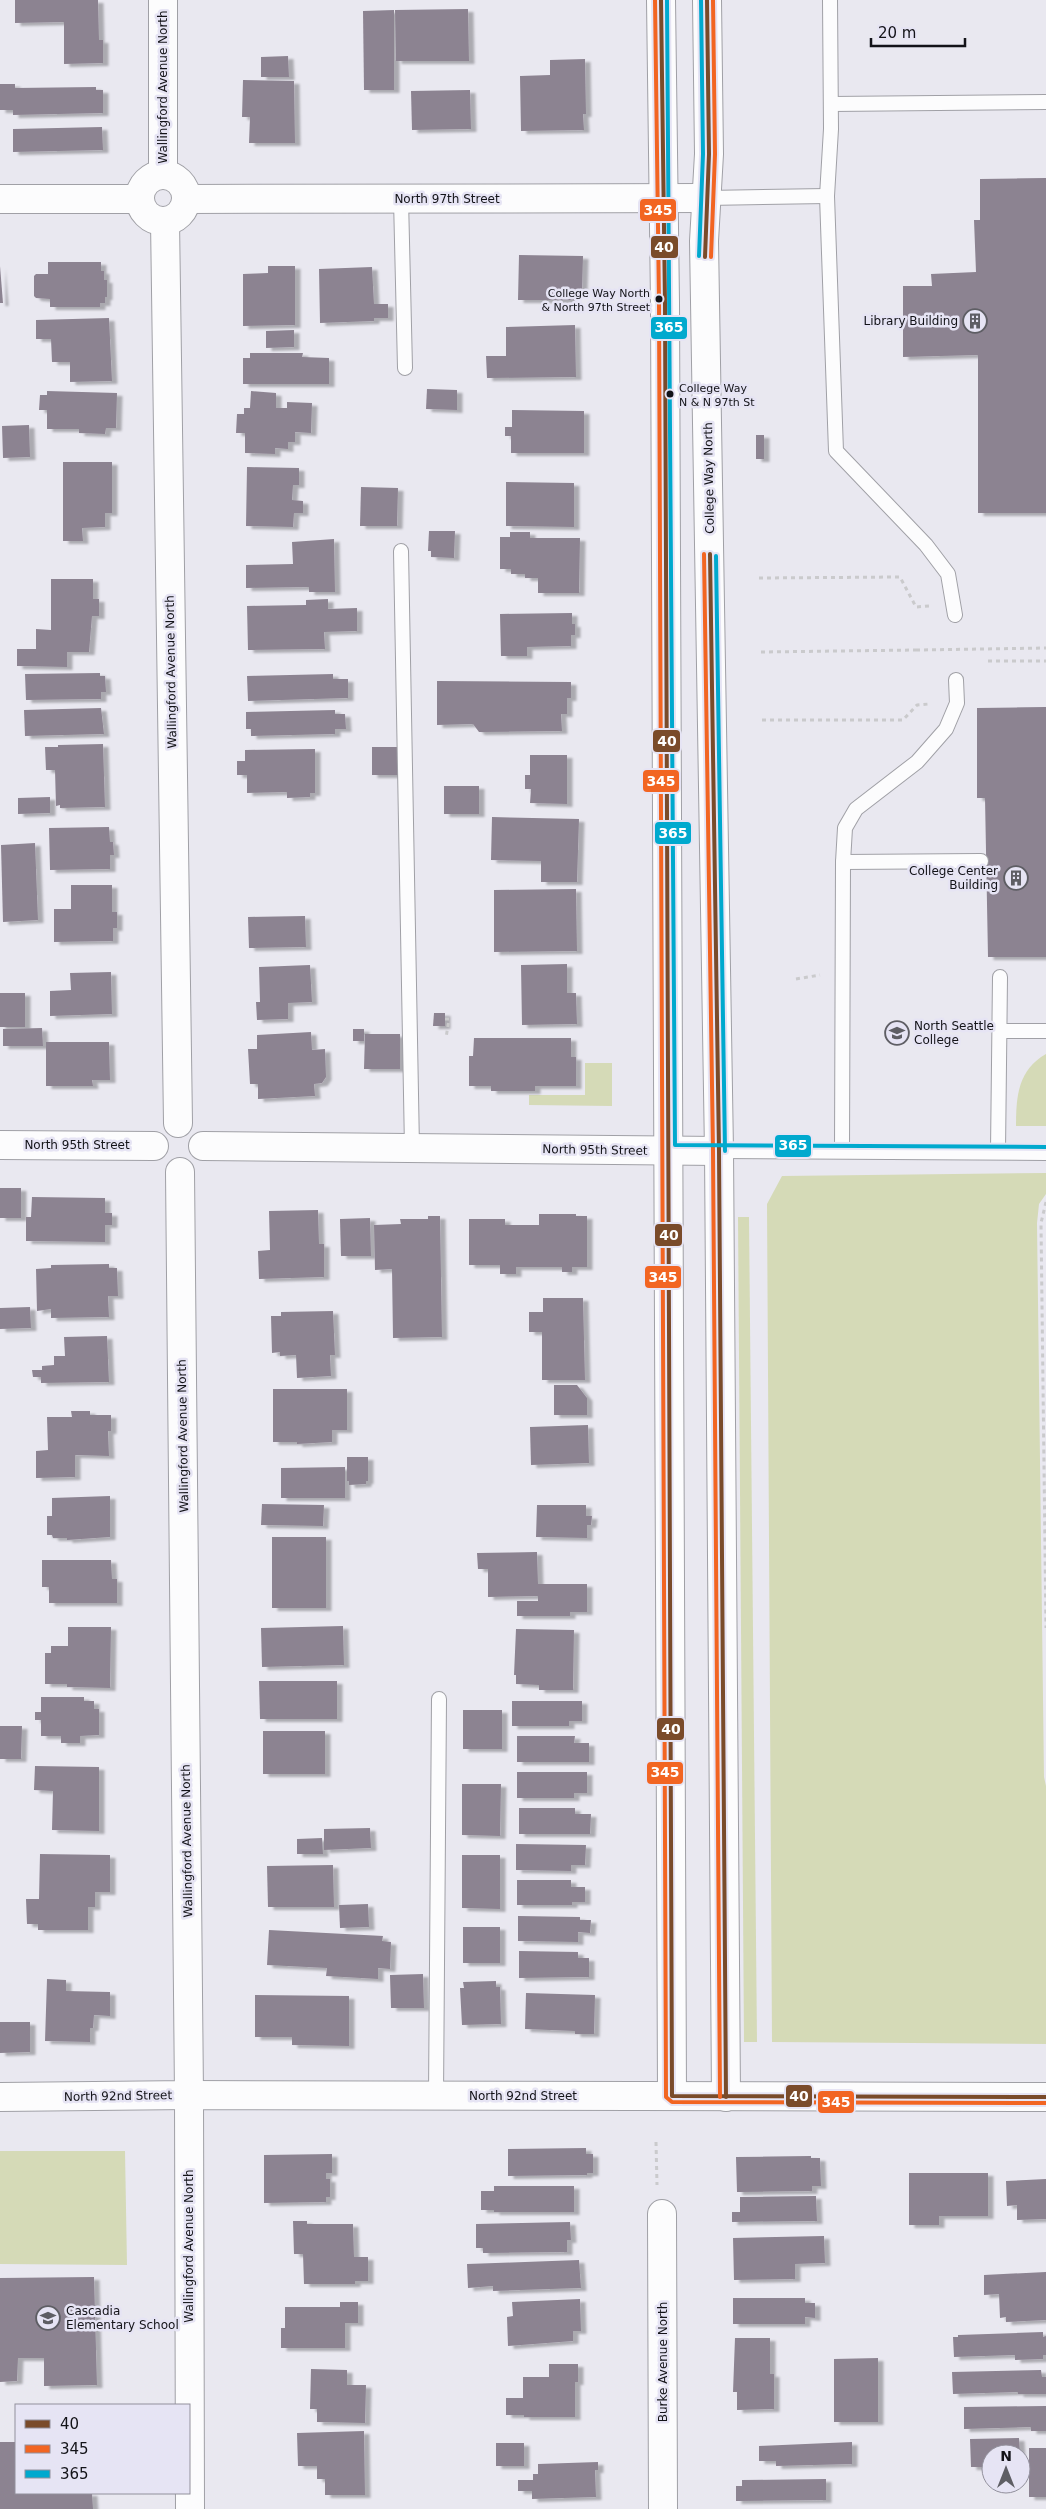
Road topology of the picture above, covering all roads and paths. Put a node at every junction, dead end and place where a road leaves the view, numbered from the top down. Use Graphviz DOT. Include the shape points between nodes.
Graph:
graph roads {
  1 [pos="163,0"];
  2 [pos="661,0"];
  3 [pos="707,0"];
  4 [pos="830,0"];
  5 [pos="1046,102"];
  6 [pos="831,104"];
  7 [pos="164,174"];
  8 [pos="827,196"];
  9 [pos="664,198"];
  10 [pos="706,198"];
  11 [pos="0,199"];
  12 [pos="140,199"];
  13 [pos="187,199"];
  14 [pos="401,199"];
  15 [pos="165,221"];
  16 [pos="405,368"];
  17 [pos="401,550"];
  18 [pos="760,578"];
  19 [pos="929,606"];
  20 [pos="955,615"];
  21 [pos="1046,648"];
  22 [pos="760,652"];
  23 [pos="988,661"];
  24 [pos="1046,661"];
  25 [pos="956,680"];
  26 [pos="929,704"];
  27 [pos="762,720"];
  28 [pos="981,861"];
  29 [pos="843,862"];
  30 [pos="826,974"];
  31 [pos="1000,977"];
  32 [pos="796,979"];
  33 [pos="445,1019"];
  34 [pos="1000,1031"];
  35 [pos="1046,1031"];
  36 [pos="446,1038"];
  37 [pos="178,1123"];
  38 [pos="0,1145"];
  39 [pos="154,1146"];
  40 [pos="203,1146"];
  41 [pos="412,1148"];
  42 [pos="669,1151"];
  43 [pos="719,1151"];
  44 [pos="842,1151"];
  45 [pos="998,1151"];
  46 [pos="1046,1153"];
  47 [pos="180,1172"];
  48 [pos="1046,1202"];
  49 [pos="1044,1398"];
  50 [pos="1046,1574"];
  51 [pos="1046,1628"];
  52 [pos="439,1699"];
  53 [pos="189,2095"];
  54 [pos="436,2096"];
  55 [pos="672,2096"];
  56 [pos="0,2097"];
  57 [pos="726,2097"];
  58 [pos="1046,2098"];
  59 [pos="656,2142"];
  60 [pos="657,2185"];
  61 [pos="662,2214"];
  62 [pos="190,2404"];
  63 [pos="190,2494"];
  64 [pos="190,2509"];
  65 [pos="663,2509"];
  1 -- 7 [label="street, Wallingford Avenue North"];
  2 -- 9 [label="street"];
  3 -- 10 [label="street, College Way North" via="710,154"];
  4 -- 6 [label="lane"];
  5 -- 6 [label="lane"];
  6 -- 8 [label="lane"];
  7 -- 12 [label="street" via="147,181"];
  7 -- 13 [label="street" via="182,184"];
  8 -- 10 [label="lane"];
  8 -- 20 [label="lane" via="836,451 926,545 948,574"];
  9 -- 10 [label="street, North 97th Street"];
  9 -- 14 [label="street, North 97th Street"];
  9 -- 42 [label="street"];
  10 -- 43 [label="street, College Way North" via="704,241"];
  11 -- 12 [label="street"];
  12 -- 15 [label="street" via="147,214"];
  13 -- 14 [label="street, North 97th Street"];
  13 -- 15 [label="street" via="179,214"];
  14 -- 16 [label="lane"];
  15 -- 37 [label="street, Wallingford Avenue North"];
  17 -- 41 [label="lane"];
  18 -- 19 [label="path" via="900,577 916,607"];
  21 -- 22 [label="path, bridge"];
  23 -- 24 [label="path"];
  25 -- 29 [label="lane" via="957,703 946,729 917,762 856,809 845,828"];
  26 -- 27 [label="path" via="917,705 903,720"];
  28 -- 29 [label="lane"];
  29 -- 44 [label="lane"];
  30 -- 32 [label="path"];
  31 -- 34 [label="lane"];
  33 -- 36 [label="path" via="449,1019"];
  34 -- 35 [label="lane"];
  34 -- 45 [label="lane"];
  37 -- 39 [label="street" via="162,1129"];
  37 -- 40 [label="street" via="194,1128"];
  38 -- 39 [label="street, North 95th Street"];
  39 -- 47 [label="street" via="161,1164"];
  40 -- 41 [label="street, North 95th Street"];
  40 -- 47 [label="street" via="201,1159 196,1165"];
  41 -- 42 [label="street, North 95th Street"];
  42 -- 43 [label="street, North 95th Street"];
  42 -- 55 [label="street"];
  43 -- 44 [label="lane, North 95th Street"];
  43 -- 57 [label="street, College Way North"];
  44 -- 45 [label="lane, North 95th Street"];
  45 -- 46 [label="lane, North 95th Street"];
  47 -- 53 [label="street, Wallingford Avenue North"];
  48 -- 49 [label="path" via="1041,1223"];
  49 -- 50 [label="path"];
  50 -- 51 [label="path"];
  52 -- 54 [label="lane"];
  53 -- 54 [label="street, North 92nd Street"];
  53 -- 56 [label="street, North 92nd Street"];
  53 -- 62 [label="street, Wallingford Avenue North"];
  54 -- 55 [label="street, North 92nd Street"];
  55 -- 57 [label="street, North 92nd Street"];
  57 -- 58 [label="street, North 92nd Street"];
  59 -- 60 [label="path"];
  61 -- 65 [label="street, Burke Avenue North"];
  63 -- 64 [label="street, Wallingford Avenue North"];
}
